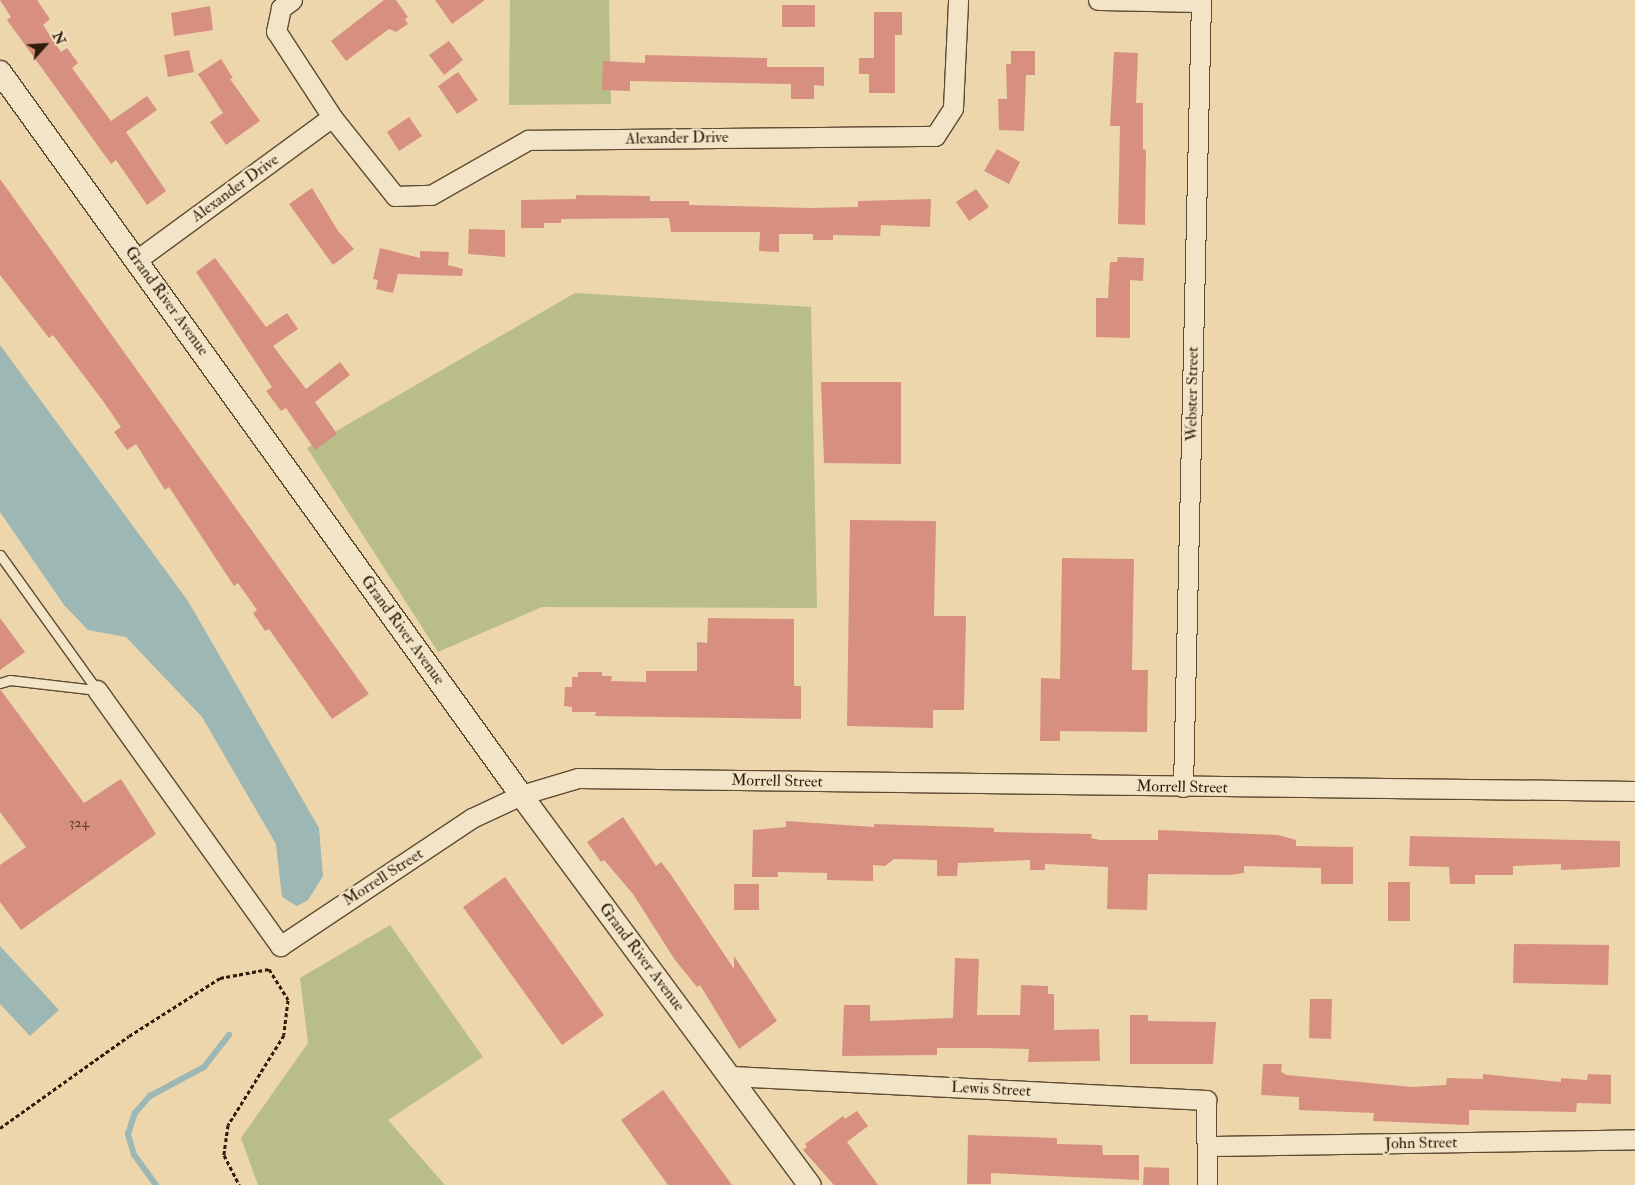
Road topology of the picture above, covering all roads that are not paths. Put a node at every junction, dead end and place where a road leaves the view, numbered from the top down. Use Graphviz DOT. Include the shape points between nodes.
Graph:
graph roads {
  1 [pos="292,0"];
  2 [pos="958,0"];
  3 [pos="1098,0"];
  4 [pos="1201,1"];
  5 [pos="0,72"];
  6 [pos="332,117"];
  7 [pos="138,259"];
  8 [pos="0,555"];
  9 [pos="0,683"];
  10 [pos="97,690"];
  11 [pos="1183,787"];
  12 [pos="1635,791"];
  13 [pos="521,795"];
  14 [pos="730,1076"];
  15 [pos="1635,1139"];
  16 [pos="1207,1146"];
  17 [pos="810,1185"];
  18 [pos="1207,1185"];
  1 -- 6 [label="street, Alexander Drive" via="281,8 276,31"];
  2 -- 6 [label="street, Alexander Drive" via="953,108 935,136 528,140 431,195 395,196"];
  3 -- 4 [label="street"];
  4 -- 11 [label="street, Webster Street"];
  5 -- 7 [label="street, Grand River Avenue"];
  6 -- 7 [label="street, Alexander Drive"];
  7 -- 13 [label="street, Grand River Avenue"];
  8 -- 10 [label="lane"];
  9 -- 10 [label="lane" via="10,680"];
  10 -- 13 [label="street, Morrell Street" via="280,946 472,818"];
  11 -- 12 [label="street, Morrell Street"];
  11 -- 13 [label="street, Morrell Street" via="578,778"];
  13 -- 14 [label="street, Grand River Avenue"];
  14 -- 16 [label="street, Lewis Street" via="1206,1100"];
  14 -- 17 [label="street, Grand River Avenue"];
  15 -- 16 [label="street, John Street"];
  16 -- 18 [label="street"];
}
